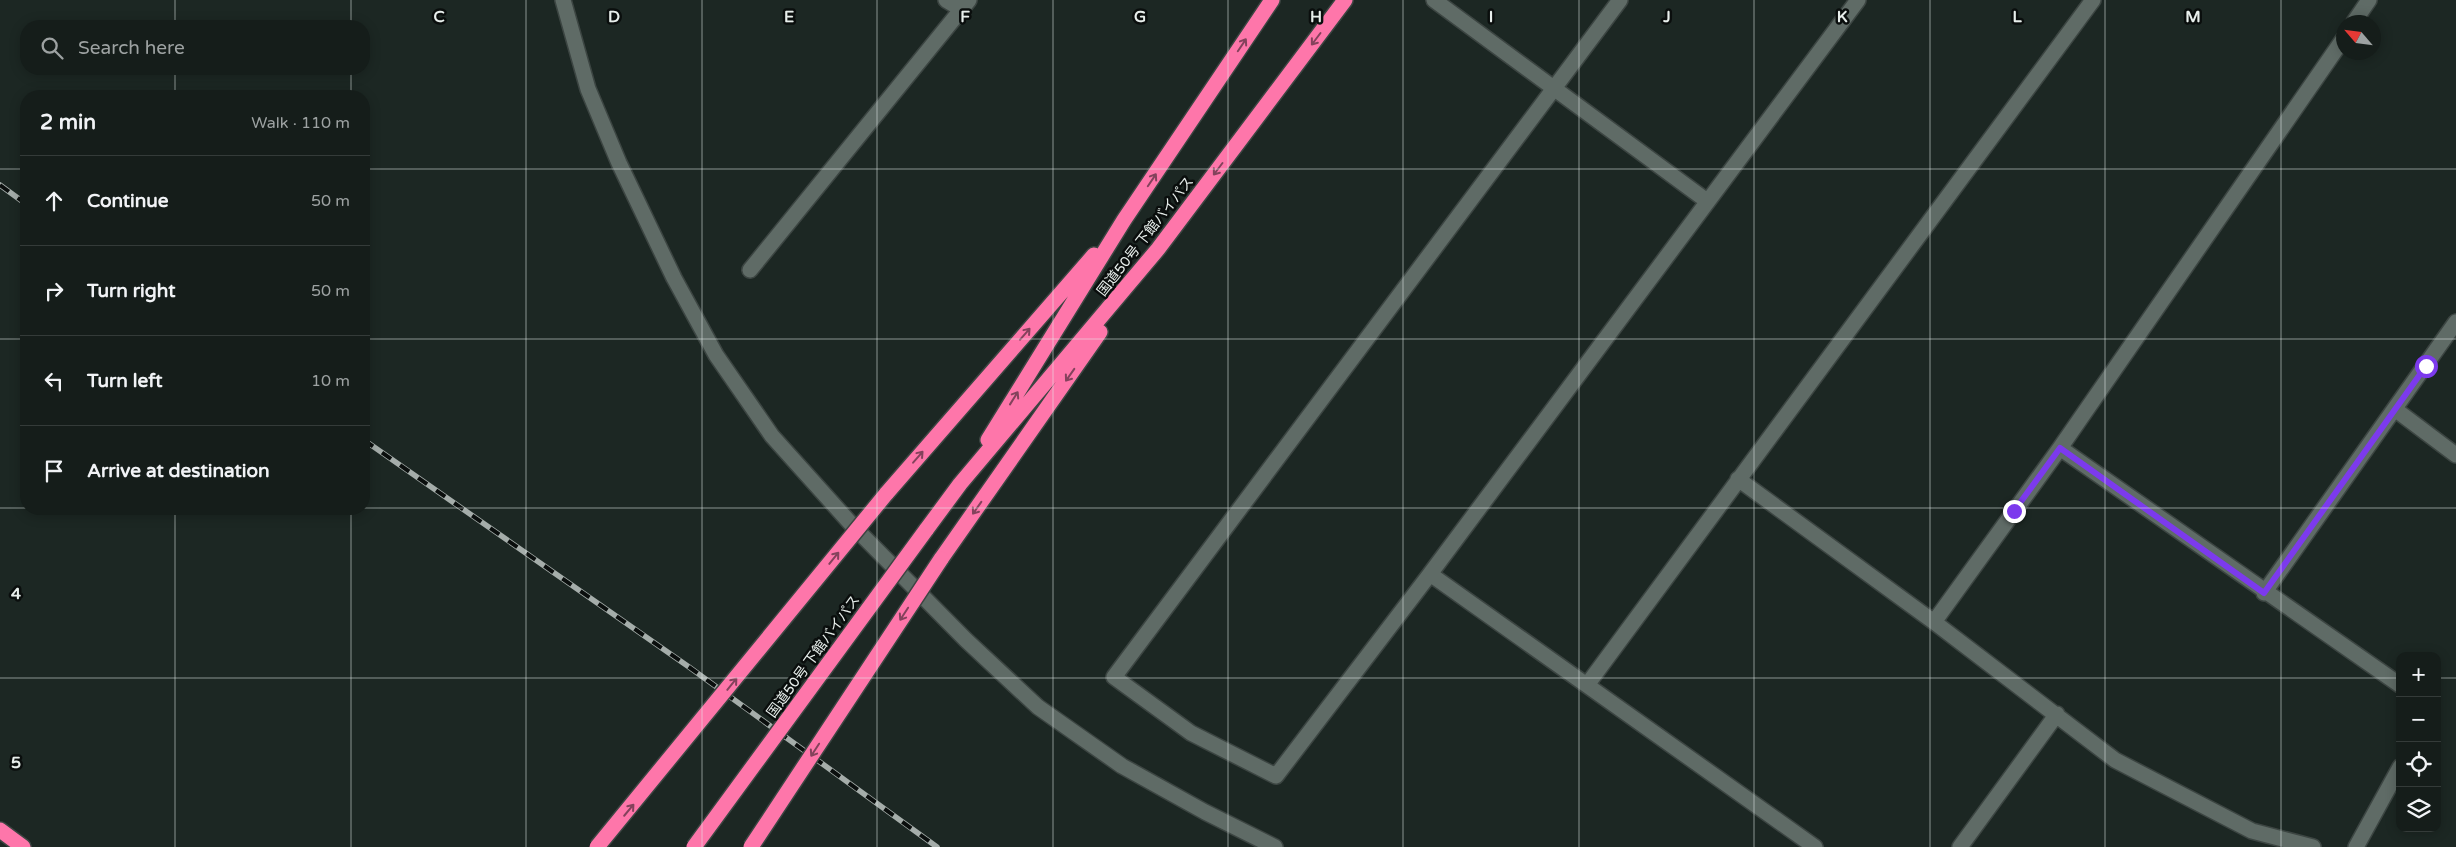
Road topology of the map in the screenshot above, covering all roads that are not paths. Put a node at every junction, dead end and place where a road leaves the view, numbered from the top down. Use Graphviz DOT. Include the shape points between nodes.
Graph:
graph roads {
  1 [pos="563,0"];
  2 [pos="946,0"];
  3 [pos="1272,0"];
  4 [pos="1345,0"];
  5 [pos="1434,0"];
  6 [pos="1620,0"];
  7 [pos="1858,0"];
  8 [pos="2093,0"];
  9 [pos="2370,0"];
  10 [pos="965,4"];
  11 [pos="2359,15"];
  12 [pos="2336,50"];
  13 [pos="1554,89"];
  14 [pos="1708,201"];
  15 [pos="1124,220"];
  16 [pos="1158,249"];
  17 [pos="750,270"];
  18 [pos="2456,322"];
  19 [pos="2396,410"];
  20 [pos="2060,448"];
  21 [pos="2456,455"];
  22 [pos="1738,479"];
  23 [pos="960,484"];
  24 [pos="1430,574"];
  25 [pos="2264,593"];
  26 [pos="1934,622"];
  27 [pos="2396,682"];
  28 [pos="1587,685"];
  29 [pos="2057,714"];
  30 [pos="2396,774"];
  31 [pos="0,830"];
  32 [pos="23,847"];
  33 [pos="597,847"];
  34 [pos="694,847"];
  35 [pos="751,847"];
  36 [pos="1275,847"];
  37 [pos="1815,847"];
  38 [pos="1960,847"];
  39 [pos="2313,847"];
  40 [pos="2356,847"];
  1 -- 36 [label="street" via="588,89 640,208 716,355 772,436 852,525 1038,707 1122,766"];
  2 -- 10 [label="street"];
  15 -- 3 [label="highway, 国道50号 下館バイパス, one-way"];
  4 -- 16 [label="highway, 国道50号 下館バイパス, one-way"];
  5 -- 13 [label="street"];
  6 -- 13 [label="street"];
  7 -- 14 [label="street"];
  8 -- 22 [label="street"];
  9 -- 11 [label="street"];
  10 -- 17 [label="street"];
  12 -- 20 [label="street"];
  13 -- 14 [label="street"];
  13 -- 24 [label="street" via="1114,677 1190,734 1276,776"];
  14 -- 24 [label="street"];
  23 -- 15 [label="highway, 国道50号 下館バイパス, one-way"];
  33 -- 15 [label="highway, one-way, bridge" via="886,494"];
  16 -- 23 [label="highway, 国道50号 下館バイパス"];
  16 -- 35 [label="highway, one-way, bridge" via="941,559"];
  18 -- 19 [label="street"];
  19 -- 21 [label="street"];
  19 -- 25 [label="street"];
  20 -- 25 [label="street"];
  20 -- 26 [label="street"];
  22 -- 26 [label="street"];
  22 -- 28 [label="street"];
  23 -- 34 [label="highway, 国道50号 下館バイパス, bridge"];
  24 -- 28 [label="street"];
  25 -- 27 [label="street"];
  26 -- 29 [label="street"];
  28 -- 37 [label="street"];
  29 -- 38 [label="street"];
  29 -- 39 [label="street" via="2124,764 2252,831"];
  30 -- 40 [label="street"];
  31 -- 32 [label="highway"];
}
